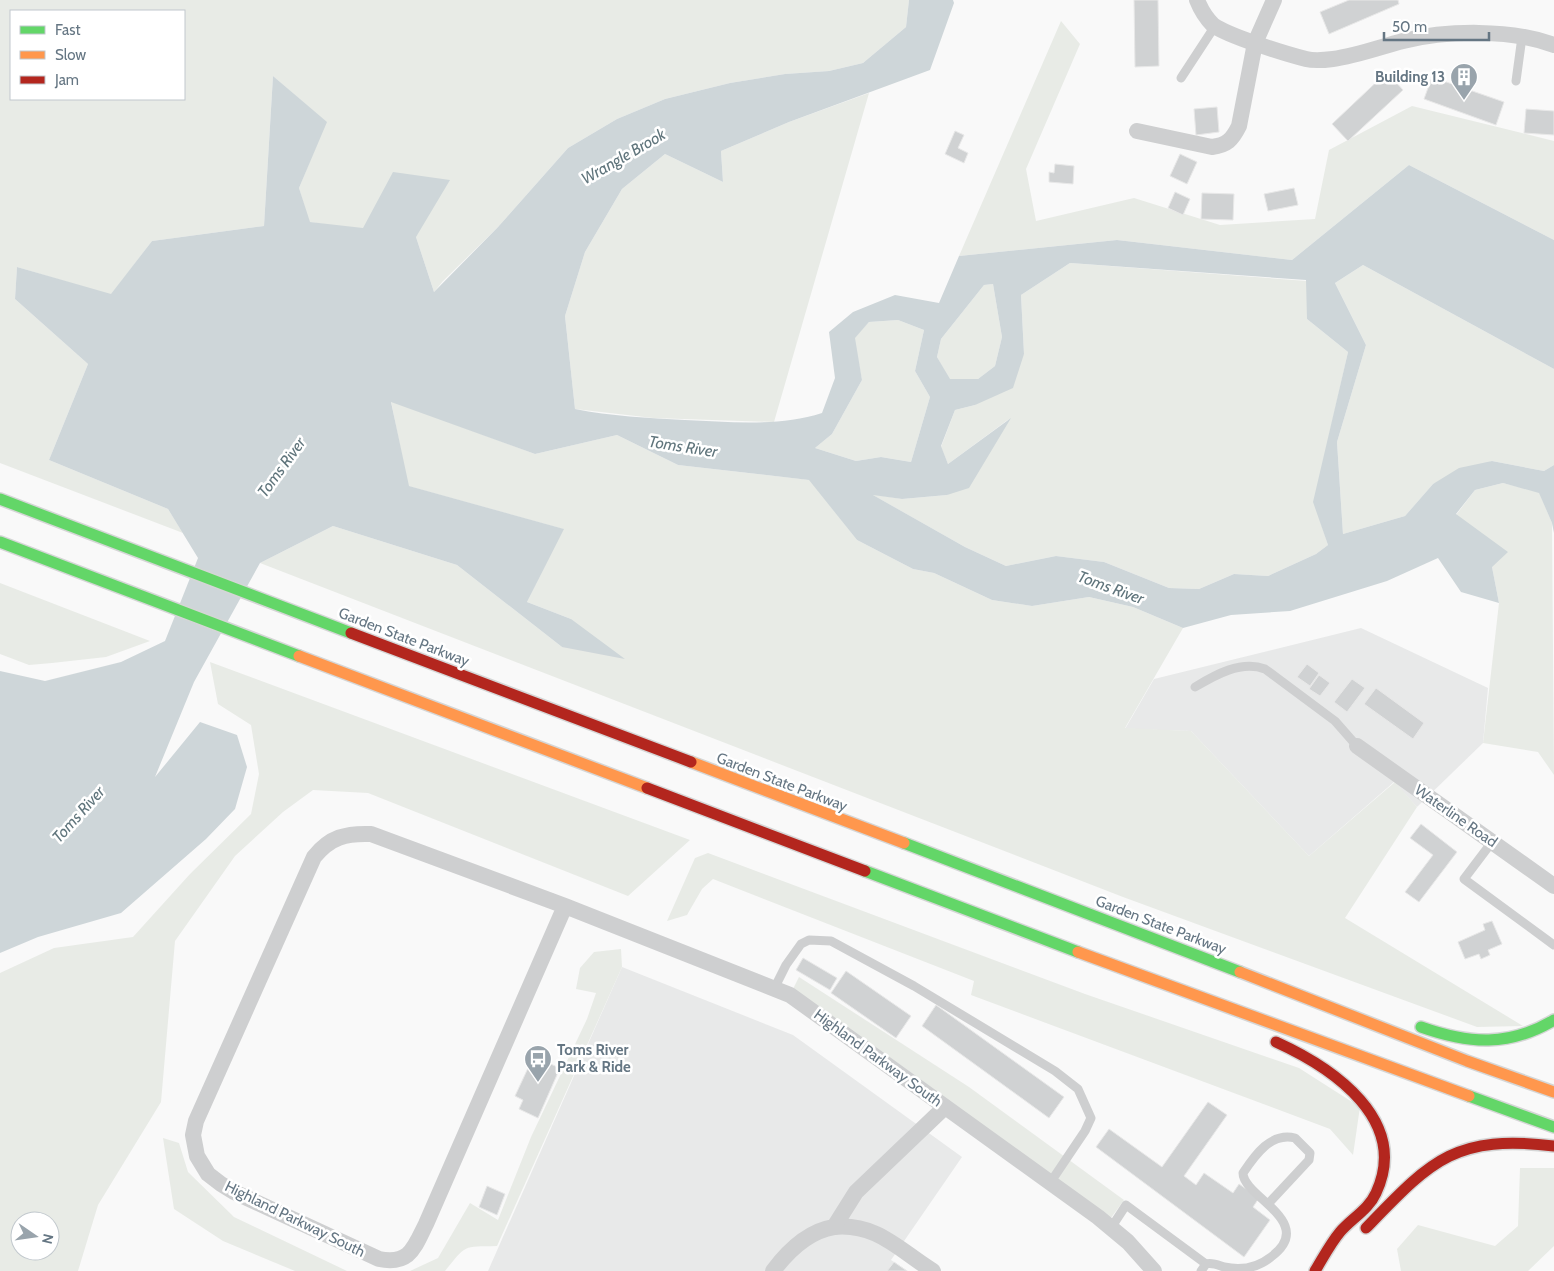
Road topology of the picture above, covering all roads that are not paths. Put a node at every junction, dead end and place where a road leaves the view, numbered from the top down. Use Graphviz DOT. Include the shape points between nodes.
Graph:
graph roads {
  1 [pos="1197,0"];
  2 [pos="1274,0"];
  3 [pos="1215,26"];
  4 [pos="1522,38"];
  5 [pos="1255,43"];
  6 [pos="1554,45"];
  7 [pos="1181,78"];
  8 [pos="1516,81"];
  9 [pos="1137,131"];
  10 [pos="0,499"];
  11 [pos="0,542"];
  12 [pos="1195,687"];
  13 [pos="1357,746"];
  14 [pos="1492,842"];
  15 [pos="1554,886"];
  16 [pos="565,906"];
  17 [pos="1554,945"];
  18 [pos="1132,973"];
  19 [pos="774,989"];
  20 [pos="1159,995"];
  21 [pos="1336,1008"];
  22 [pos="1554,1020"];
  23 [pos="1264,1037"];
  24 [pos="1554,1092"];
  25 [pos="945,1107"];
  26 [pos="1554,1127"];
  27 [pos="1554,1146"];
  28 [pos="1050,1183"];
  29 [pos="1268,1204"];
  30 [pos="834,1226"];
  31 [pos="1111,1228"];
  32 [pos="1357,1236"];
  33 [pos="1337,1256"];
  34 [pos="1204,1268"];
  35 [pos="773,1271"];
  36 [pos="933,1271"];
  37 [pos="1154,1271"];
  38 [pos="1317,1271"];
  1 -- 3 [label="street" via="1203,14"];
  2 -- 5 [label="street"];
  3 -- 5 [label="street"];
  3 -- 7 [label="lane"];
  4 -- 5 [label="street" via="1464,32 1437,34 1333,59 1308,60"];
  4 -- 6 [label="street"];
  4 -- 8 [label="lane"];
  5 -- 9 [label="street" via="1239,126 1224,146 1212,147"];
  10 -- 21 [label="highway, Garden State Parkway"];
  11 -- 18 [label="highway"];
  12 -- 13 [label="lane" via="1215,675 1257,666 1335,721"];
  13 -- 14 [label="street, Waterline Road"];
  14 -- 15 [label="street, Waterline Road"];
  14 -- 17 [label="lane" via="1464,879"];
  16 -- 16 [label="street, Highland Parkway South" via="371,834 344,834 330,841 314,857 196,1121 193,1135 197,1156 208,1174 234,1192 379,1259 389,1261 408,1256 426,1224"];
  16 -- 19 [label="street, Highland Parkway South"];
  18 -- 20 [label="highway"];
  18 -- 26 [label="highway"];
  19 -- 25 [label="street, Highland Parkway South" via="816,1012"];
  19 -- 28 [label="lane" via="801,944 809,940 831,941 1055,1071 1078,1089 1091,1118"];
  21 -- 22 [label="highway" via="1462,1038 1490,1040 1520,1036"];
  21 -- 24 [label="highway, Garden State Parkway" via="1467,1062"];
  23 -- 38 [label="highway" via="1303,1055 1344,1082 1369,1111 1381,1138 1383,1168 1375,1194 1332,1242"];
  25 -- 28 [label="street, Highland Parkway South"];
  25 -- 30 [label="street" via="856,1192"];
  27 -- 32 [label="highway" via="1505,1142 1474,1148 1441,1160 1420,1174"];
  28 -- 31 [label="street, Highland Parkway South"];
  29 -- 29 [label="lane" via="1245,1180 1243,1173 1269,1142 1277,1137 1294,1138 1310,1153 1309,1160"];
  29 -- 34 [label="lane" via="1284,1225 1286,1240 1277,1252 1246,1270"];
  30 -- 35 [label="street" via="814,1233"];
  30 -- 36 [label="street" via="852,1225 880,1234"];
  31 -- 34 [label="lane" via="1126,1205"];
  31 -- 37 [label="street, Highland Parkway South"];
  33 -- 38 [label="highway"];
}
